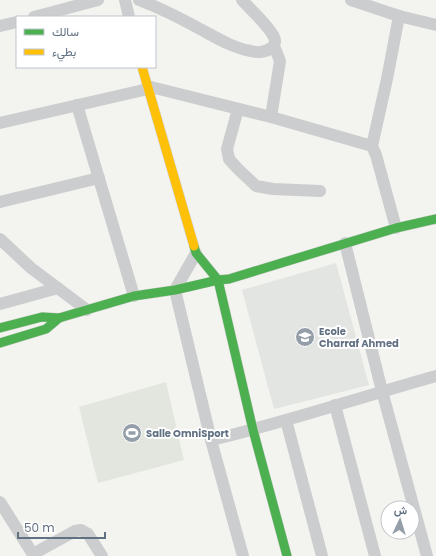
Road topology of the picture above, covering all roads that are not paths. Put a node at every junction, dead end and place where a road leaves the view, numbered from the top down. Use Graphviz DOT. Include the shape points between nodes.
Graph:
graph roads {
  1 [pos="98,0"];
  2 [pos="125,0"];
  3 [pos="139,0"];
  4 [pos="242,0"];
  5 [pos="351,0"];
  6 [pos="38,16"];
  7 [pos="129,16"];
  8 [pos="399,16"];
  9 [pos="16,22"];
  10 [pos="436,25"];
  11 [pos="0,26"];
  12 [pos="274,46"];
  13 [pos="142,68"];
  14 [pos="147,87"];
  15 [pos="77,105"];
  16 [pos="238,110"];
  17 [pos="271,117"];
  18 [pos="3,119"];
  19 [pos="372,146"];
  20 [pos="99,178"];
  21 [pos="320,191"];
  22 [pos="0,202"];
  23 [pos="436,219"];
  24 [pos="396,228"];
  25 [pos="0,239"];
  26 [pos="345,243"];
  27 [pos="196,253"];
  28 [pos="218,280"];
  29 [pos="58,288"];
  30 [pos="176,290"];
  31 [pos="134,296"];
  32 [pos="0,304"];
  33 [pos="87,310"];
  34 [pos="59,318"];
  35 [pos="0,328"];
  36 [pos="0,343"];
  37 [pos="435,379"];
  38 [pos="382,391"];
  39 [pos="335,405"];
  40 [pos="286,420"];
  41 [pos="253,430"];
  42 [pos="211,440"];
  43 [pos="0,502"];
  44 [pos="34,555"];
  45 [pos="102,556"];
  46 [pos="243,556"];
  47 [pos="287,556"];
  48 [pos="322,556"];
  49 [pos="375,556"];
  50 [pos="427,556"];
  1 -- 6 [label="street"];
  2 -- 7 [label="street"];
  3 -- 12 [label="street" via="240,49 262,52"];
  4 -- 12 [label="street" via="270,30 275,38"];
  5 -- 8 [label="street"];
  8 -- 10 [label="street"];
  8 -- 19 [label="street"];
  9 -- 11 [label="street"];
  12 -- 17 [label="street" via="280,61"];
  13 -- 14 [label="street"];
  14 -- 15 [label="street"];
  14 -- 16 [label="street"];
  14 -- 27 [label="street"];
  15 -- 18 [label="street"];
  15 -- 20 [label="street"];
  16 -- 17 [label="street"];
  16 -- 21 [label="street" via="227,149 229,159 236,168 256,186"];
  17 -- 19 [label="street"];
  19 -- 24 [label="street"];
  20 -- 22 [label="street"];
  20 -- 31 [label="street"];
  23 -- 24 [label="street"];
  24 -- 26 [label="street"];
  25 -- 29 [label="street" via="31,268"];
  26 -- 28 [label="street" via="229,279"];
  26 -- 38 [label="street"];
  27 -- 28 [label="street"];
  27 -- 30 [label="street"];
  28 -- 30 [label="street"];
  28 -- 41 [label="street"];
  29 -- 32 [label="street"];
  29 -- 33 [label="street"];
  30 -- 31 [label="street"];
  30 -- 42 [label="street"];
  31 -- 33 [label="street"];
  33 -- 34 [label="street"];
  34 -- 35 [label="street" via="42,317"];
  34 -- 36 [label="street" via="46,329"];
  37 -- 38 [label="street"];
  38 -- 39 [label="street"];
  38 -- 50 [label="street"];
  39 -- 40 [label="street"];
  39 -- 49 [label="street"];
  40 -- 41 [label="street"];
  40 -- 48 [label="street"];
  41 -- 42 [label="street"];
  41 -- 47 [label="street"];
  42 -- 46 [label="street"];
  43 -- 44 [label="street"];
  44 -- 45 [label="street" via="81,530 88,534"];
}
